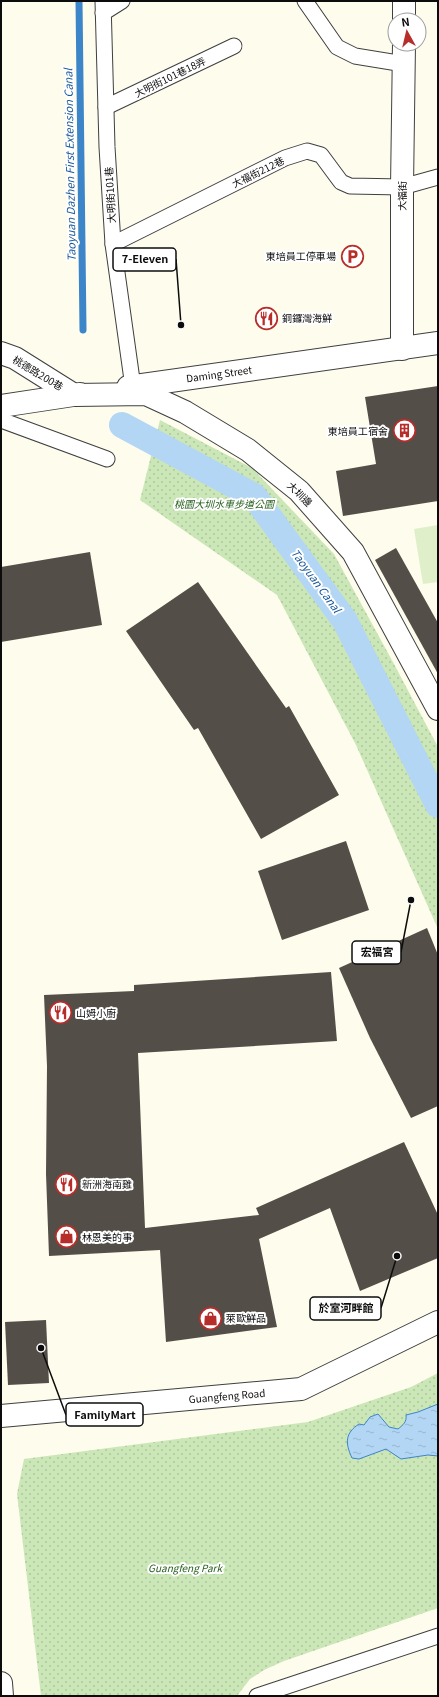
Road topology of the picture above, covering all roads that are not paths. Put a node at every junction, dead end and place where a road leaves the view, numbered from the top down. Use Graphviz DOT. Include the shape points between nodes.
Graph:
graph roads {
  1 [pos="122,1"];
  2 [pos="305,1"];
  3 [pos="404,1"];
  4 [pos="103,7"];
  5 [pos="404,12"];
  6 [pos="234,46"];
  7 [pos="404,54"];
  8 [pos="106,107"];
  9 [pos="438,177"];
  10 [pos="402,187"];
  11 [pos="113,244"];
  12 [pos="438,343"];
  13 [pos="402,348"];
  14 [pos="1,353"];
  15 [pos="133,387"];
  16 [pos="74,395"];
  17 [pos="1,406"];
  18 [pos="1,420"];
  19 [pos="107,459"];
  20 [pos="438,709"];
  21 [pos="438,1322"];
  22 [pos="1,1416"];
  23 [pos="438,1636"];
  24 [pos="1,1683"];
  25 [pos="2,1696"];
  26 [pos="257,1696"];
  1 -- 4 [label="lane"];
  2 -- 7 [label="lane" via="337,47 355,56"];
  3 -- 5 [label="street"];
  4 -- 8 [label="lane, 大明街101巷"];
  6 -- 8 [label="lane, 大明街101巷18弄"];
  7 -- 10 [label="street, 大福街"];
  8 -- 11 [label="lane, 大明街101巷"];
  9 -- 10 [label="lane, 大福街212巷"];
  10 -- 11 [label="lane, 大福街212巷" via="350,186 341,182 321,155 307,151 286,158"];
  10 -- 13 [label="street, 大福街"];
  11 -- 15 [label="lane, 大明街101巷"];
  12 -- 13 [label="street, Daming Street"];
  13 -- 15 [label="street, Daming Street"];
  14 -- 16 [label="street, 桃德路200巷" via="15,358"];
  15 -- 16 [label="street, Daming Street"];
  16 -- 17 [label="street, Daming Street"];
  16 -- 20 [label="street, 大圳邊" via="146,394 185,412 248,450 299,491 353,552"];
  18 -- 19 [label="lane"];
  21 -- 22 [label="street, Guangfeng Road" via="301,1389"];
  23 -- 26 [label="lane"];
  24 -- 25 [label="street"];
}
